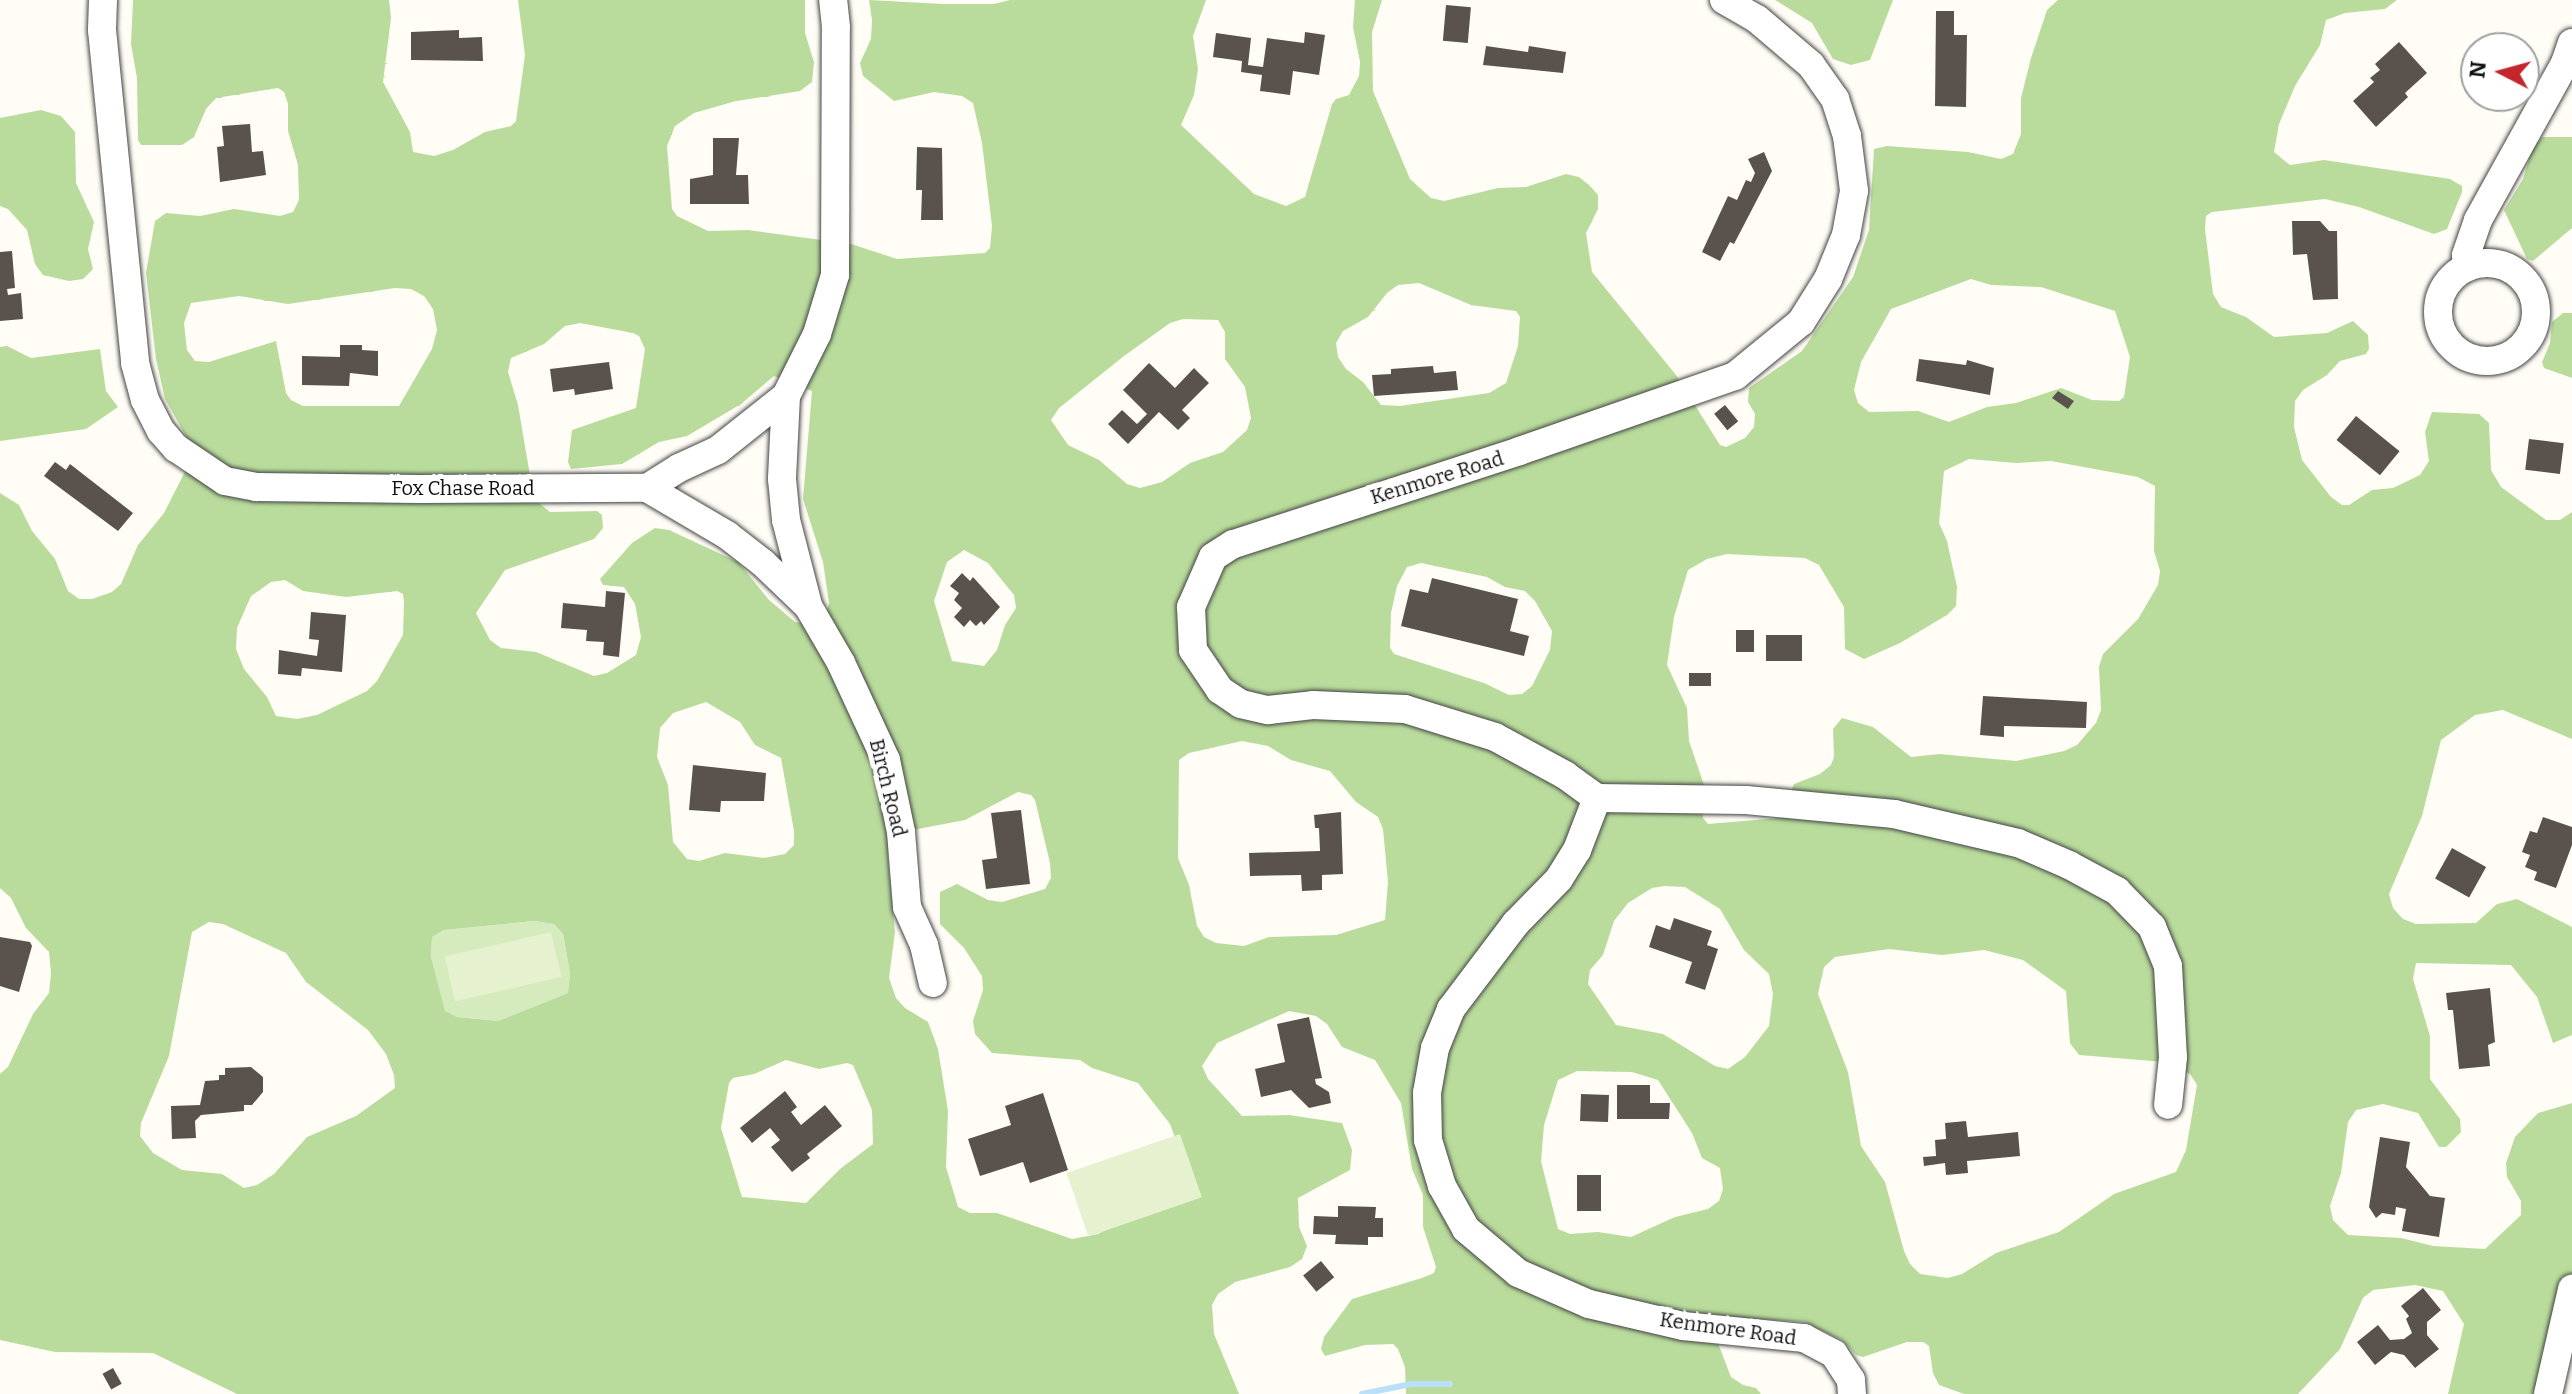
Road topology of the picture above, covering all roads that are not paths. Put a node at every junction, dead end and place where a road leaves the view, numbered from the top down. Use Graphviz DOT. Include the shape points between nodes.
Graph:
graph roads {
  1 [pos="103,0"];
  2 [pos="833,0"];
  3 [pos="1724,0"];
  4 [pos="2572,43"];
  5 [pos="2468,267"];
  6 [pos="786,396"];
  7 [pos="647,488"];
  8 [pos="808,606"];
  9 [pos="1597,798"];
  10 [pos="933,983"];
  11 [pos="2168,1105"];
  12 [pos="2572,1289"];
  13 [pos="1852,1394"];
  14 [pos="2548,1394"];
  1 -- 7 [label="street, Fox Chase Road" via="135,363 145,400 176,448 225,481 256,487"];
  2 -- 6 [label="street" via="835,275 817,334"];
  3 -- 9 [label="street, Kenmore Road" via="1757,19 1811,65 1835,99 1847,136 1854,191 1846,235 1828,279 1801,322 1735,376 1233,544 1213,557 1191,607 1193,650 1220,690 1241,704 1268,710 1313,705 1405,709 1495,737"];
  4 -- 5 [label="street" via="2478,220 2466,255"];
  6 -- 7 [label="street" via="718,450"];
  6 -- 8 [label="street, Birch Road" via="786,520"];
  7 -- 8 [label="street, Birch Road" via="727,535"];
  8 -- 10 [label="street, Birch Road" via="886,760 901,832 907,907"];
  9 -- 11 [label="street" via="1746,800 1894,814 2018,843 2081,871 2117,891 2152,927 2168,966 2173,1057"];
  9 -- 13 [label="street, Kenmore Road" via="1559,879 1516,923 1451,1009 1435,1048 1427,1093 1428,1140 1442,1186 1466,1229 1518,1273 1589,1304 1683,1326 1804,1338 1834,1354 1851,1380"];
  12 -- 14 [label="street"];
}
